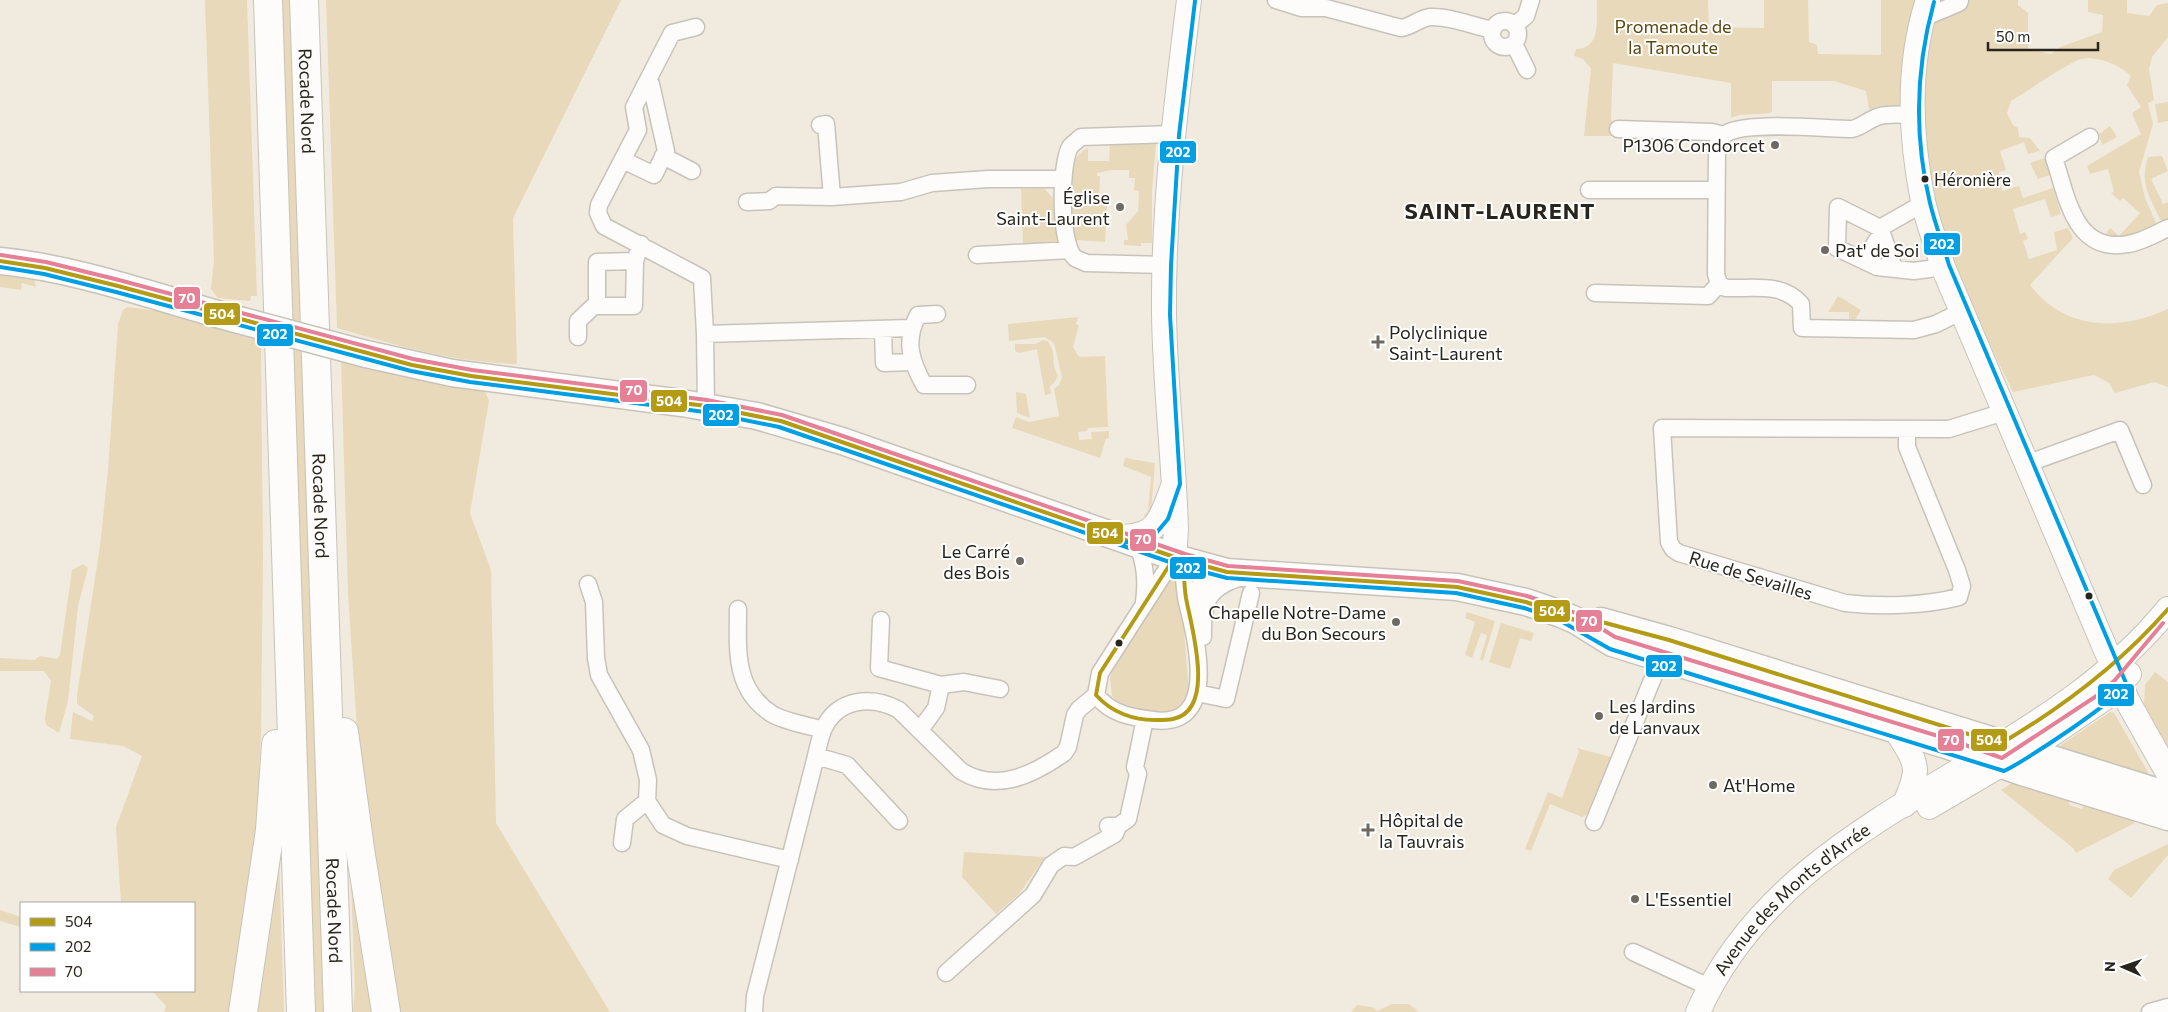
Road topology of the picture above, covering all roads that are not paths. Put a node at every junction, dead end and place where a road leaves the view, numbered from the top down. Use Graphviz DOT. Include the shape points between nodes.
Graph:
graph roads {
  1 [pos="268,0"];
  2 [pos="304,0"];
  3 [pos="1189,0"];
  4 [pos="1276,0"];
  5 [pos="1531,0"];
  6 [pos="1960,0"];
  7 [pos="1924,10"];
  8 [pos="1515,25"];
  9 [pos="696,28"];
  10 [pos="1492,30"];
  11 [pos="1514,44"];
  12 [pos="1527,70"];
  13 [pos="645,85"];
  14 [pos="1913,115"];
  15 [pos="820,124"];
  16 [pos="1618,129"];
  17 [pos="1173,134"];
  18 [pos="1724,135"];
  19 [pos="2090,137"];
  20 [pos="663,156"];
  21 [pos="623,160"];
  22 [pos="692,171"];
  23 [pos="1063,179"];
  24 [pos="1589,190"];
  25 [pos="1716,190"];
  26 [pos="832,197"];
  27 [pos="747,202"];
  28 [pos="1924,203"];
  29 [pos="2168,228"];
  30 [pos="1880,231"];
  31 [pos="642,244"];
  32 [pos="1070,250"];
  33 [pos="977,255"];
  34 [pos="1864,260"];
  35 [pos="0,261"];
  36 [pos="635,261"];
  37 [pos="1165,265"];
  38 [pos="1943,267"];
  39 [pos="1894,268"];
  40 [pos="1719,284"];
  41 [pos="1595,293"];
  42 [pos="314,303"];
  43 [pos="597,303"];
  44 [pos="1962,311"];
  45 [pos="937,314"];
  46 [pos="911,328"];
  47 [pos="884,329"];
  48 [pos="705,334"];
  49 [pos="578,337"];
  50 [pos="912,362"];
  51 [pos="967,385"];
  52 [pos="281,388"];
  53 [pos="706,406"];
  54 [pos="2004,412"];
  55 [pos="1906,430"];
  56 [pos="2026,464"];
  57 [pos="1174,483"];
  58 [pos="2144,485"];
  59 [pos="1128,540"];
  60 [pos="1178,559"];
  61 [pos="1227,572"];
  62 [pos="588,584"];
  63 [pos="1253,584"];
  64 [pos="1143,605"];
  65 [pos="738,609"];
  66 [pos="2168,609"];
  67 [pos="1191,617"];
  68 [pos="881,620"];
  69 [pos="2168,627"];
  70 [pos="1665,650"];
  71 [pos="1199,671"];
  72 [pos="2116,675"];
  73 [pos="941,685"];
  74 [pos="1000,689"];
  75 [pos="1197,692"];
  76 [pos="1096,695"];
  77 [pos="1152,720"];
  78 [pos="823,730"];
  79 [pos="920,730"];
  80 [pos="1898,732"];
  81 [pos="2025,752"];
  82 [pos="1994,755"];
  83 [pos="816,756"];
  84 [pos="2168,773"];
  85 [pos="2168,795"];
  86 [pos="647,801"];
  87 [pos="1904,805"];
  88 [pos="2168,817"];
  89 [pos="899,821"];
  90 [pos="1594,822"];
  91 [pos="622,843"];
  92 [pos="790,860"];
  93 [pos="1633,952"];
  94 [pos="946,973"];
  95 [pos="1709,987"];
  96 [pos="2168,1006"];
  97 [pos="243,1012"];
  98 [pos="301,1012"];
  99 [pos="338,1012"];
  100 [pos="386,1012"];
  101 [pos="754,1012"];
  102 [pos="1698,1012"];
  103 [pos="1709,1012"];
  104 [pos="2150,1012"];
  1 -- 52 [label="highway, Rocade Nord"];
  2 -- 42 [label="highway, Rocade Nord"];
  3 -- 17 [label="street"];
  4 -- 10 [label="street" via="1301,8 1326,8 1401,28 1428,17 1438,17"];
  5 -- 8 [label="street" via="1526,16"];
  6 -- 7 [label="street" via="1959,3"];
  7 -- 14 [label="street" via="1915,64"];
  8 -- 10 [label="street" via="1502,21"];
  8 -- 11 [label="street" via="1518,38"];
  9 -- 13 [label="street" via="672,33"];
  10 -- 11 [label="street" via="1496,43 1508,47"];
  11 -- 12 [label="street"];
  13 -- 20 [label="street" via="651,84 666,151"];
  13 -- 21 [label="street" via="634,107 638,130"];
  14 -- 18 [label="street" via="1877,117 1852,129 1760,127 1741,128"];
  14 -- 28 [label="street"];
  15 -- 26 [label="street" via="826,124"];
  16 -- 18 [label="street"];
  17 -- 23 [label="street" via="1081,137 1070,148"];
  17 -- 37 [label="street"];
  18 -- 25 [label="street" via="1717,145"];
  19 -- 29 [label="street" via="2054,158 2076,222 2083,232 2102,242 2128,244"];
  20 -- 21 [label="street" via="654,175"];
  20 -- 22 [label="street"];
  21 -- 31 [label="street" via="599,205 598,213 604,226"];
  23 -- 26 [label="street" via="988,179 941,183 901,192"];
  23 -- 32 [label="street" via="1063,223"];
  24 -- 25 [label="street"];
  25 -- 40 [label="street" via="1716,274"];
  26 -- 27 [label="street" via="791,195"];
  28 -- 30 [label="street"];
  28 -- 38 [label="street"];
  30 -- 34 [label="street"];
  30 -- 34 [label="street" via="1838,207 1837,248"];
  30 -- 39 [label="street"];
  31 -- 36 [label="street"];
  31 -- 48 [label="street" via="702,278"];
  32 -- 33 [label="street"];
  32 -- 37 [label="street" via="1075,258 1086,263"];
  34 -- 39 [label="street" via="1877,267"];
  35 -- 53 [label="main road, bridge" via="88,278 366,354 462,375"];
  36 -- 43 [label="street" via="596,262"];
  36 -- 43 [label="street" via="634,306 597,306"];
  37 -- 57 [label="street" via="1164,315"];
  38 -- 39 [label="street" via="1914,271"];
  38 -- 44 [label="street"];
  40 -- 41 [label="street" via="1708,296"];
  40 -- 44 [label="street" via="1726,288 1782,289 1792,293 1801,304 1802,328 1914,330 1936,324"];
  42 -- 99 [label="highway, Rocade Nord"];
  42 -- 100 [label="highway" via="341,708"];
  43 -- 49 [label="street" via="578,321"];
  44 -- 54 [label="street"];
  45 -- 46 [label="street" via="918,315"];
  46 -- 47 [label="street"];
  46 -- 50 [label="street"];
  47 -- 48 [label="street"];
  47 -- 50 [label="street" via="884,363"];
  48 -- 53 [label="street"];
  50 -- 51 [label="street" via="924,385"];
  52 -- 97 [label="highway" via="275,781"];
  52 -- 98 [label="highway, Rocade Nord"];
  53 -- 59 [label="main road" via="816,432"];
  54 -- 55 [label="street, Rue de Sevailles" via="1949,429"];
  54 -- 56 [label="street"];
  55 -- 55 [label="street, Rue de Sevailles" via="1662,428 1672,549 1845,603 1943,601 1959,597 1962,586 1957,570 1907,447"];
  56 -- 58 [label="street" via="2120,430"];
  56 -- 72 [label="street"];
  57 -- 59 [label="street" via="1162,516 1152,529"];
  57 -- 60 [label="street"];
  59 -- 60 [label="main road"];
  59 -- 64 [label="street" via="1146,577"];
  60 -- 61 [label="main road"];
  60 -- 64 [label="street"];
  60 -- 67 [label="street"];
  61 -- 63 [label="main road"];
  61 -- 67 [label="street" via="1206,578 1201,583"];
  62 -- 86 [label="street" via="594,602 599,675 641,750 648,780"];
  63 -- 70 [label="main road" via="1457,587 1526,602 1575,620 1612,643"];
  63 -- 71 [label="street" via="1218,586 1207,600 1202,617"];
  63 -- 75 [label="street" via="1226,699"];
  64 -- 76 [label="street" via="1100,673"];
  65 -- 78 [label="street" via="738,665 752,697 773,714"];
  66 -- 72 [label="street, Avenue des Monts d'Arrée"];
  67 -- 71 [label="street"];
  68 -- 73 [label="street" via="879,668"];
  69 -- 72 [label="street, Avenue des Monts d'Arrée"];
  70 -- 80 [label="main road"];
  70 -- 82 [label="main road"];
  70 -- 90 [label="street"];
  71 -- 75 [label="street"];
  72 -- 81 [label="street, Avenue des Monts d'Arrée" via="2105,698"];
  72 -- 82 [label="street, Avenue des Monts d'Arrée" via="2050,714"];
  72 -- 84 [label="street"];
  73 -- 74 [label="street" via="964,682"];
  73 -- 79 [label="street" via="936,708"];
  75 -- 77 [label="street" via="1179,718"];
  76 -- 77 [label="street" via="1114,712"];
  76 -- 79 [label="street" via="1078,709 1064,753 1010,781 978,780 960,772"];
  77 -- 94 [label="street" via="1135,767 1138,774 1128,819 1068,848 1064,856 1051,865 1033,895"];
  78 -- 79 [label="street" via="842,707 861,700 887,704 899,710"];
  78 -- 83 [label="street"];
  80 -- 82 [label="main road"];
  80 -- 87 [label="street" via="1916,765 1916,781"];
  81 -- 82 [label="main road"];
  81 -- 85 [label="main road"];
  82 -- 87 [label="street, Avenue des Monts d'Arrée"];
  82 -- 88 [label="main road"];
  82 -- 103 [label="street, Avenue des Monts d'Arrée" via="1980,776 1843,860 1800,892 1752,941 1731,970"];
  83 -- 89 [label="street" via="847,765"];
  83 -- 92 [label="street"];
  86 -- 91 [label="street" via="625,819"];
  86 -- 92 [label="street" via="663,825 687,836"];
  87 -- 95 [label="street, Avenue des Monts d'Arrée" via="1792,882 1745,933"];
  92 -- 101 [label="street" via="755,996"];
  93 -- 95 [label="street"];
  95 -- 102 [label="street, Avenue des Monts d'Arrée"];
  96 -- 104 [label="street"];
}
